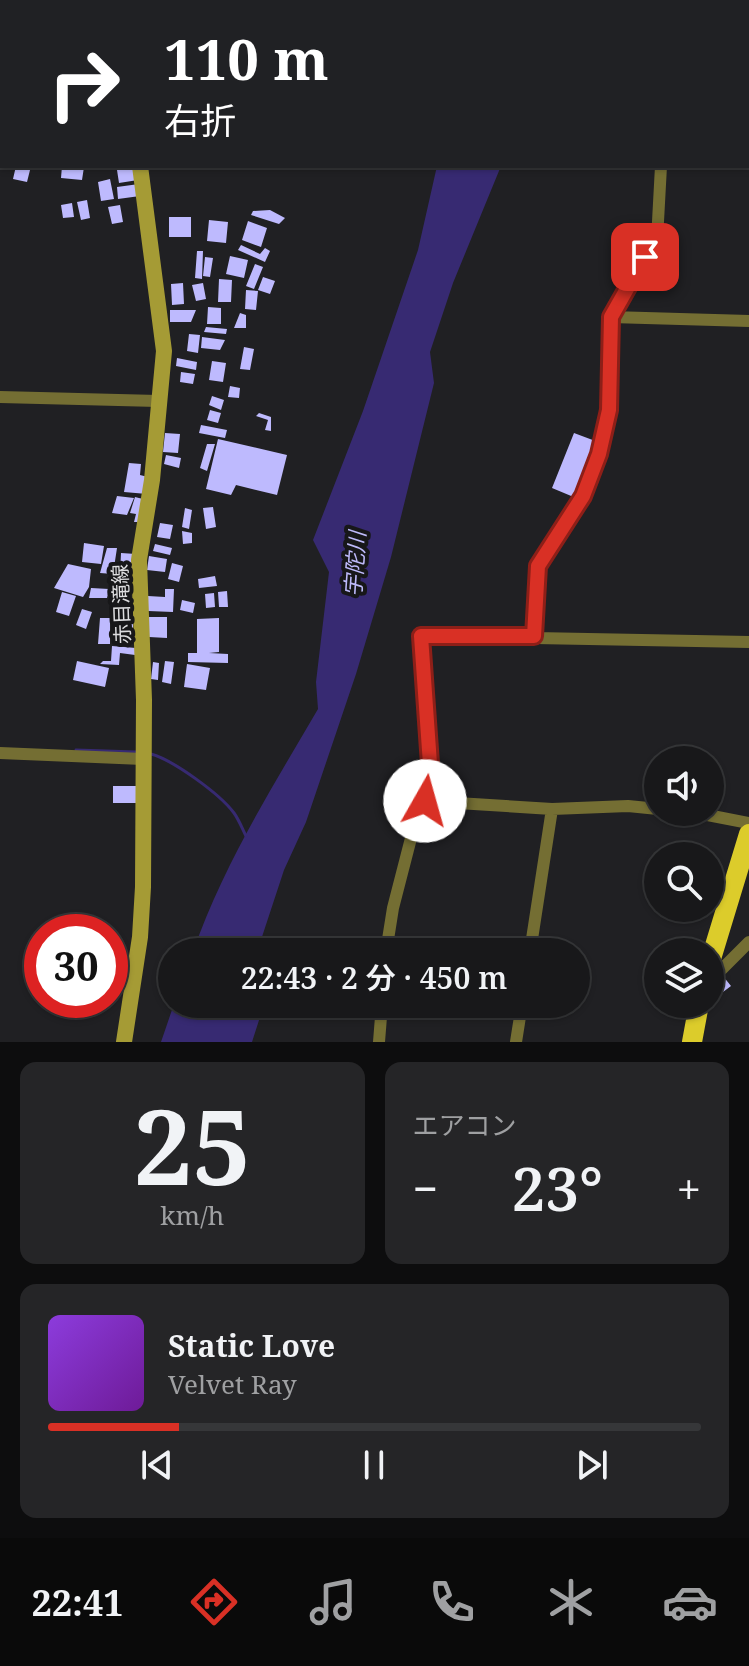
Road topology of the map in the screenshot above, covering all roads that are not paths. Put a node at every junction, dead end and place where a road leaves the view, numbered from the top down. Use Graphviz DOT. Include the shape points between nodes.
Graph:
graph roads {
  1 [pos="140,168"];
  2 [pos="661,168"];
  3 [pos="611,317"];
  4 [pos="749,321"];
  5 [pos="0,397"];
  6 [pos="158,401"];
  7 [pos="534,636"];
  8 [pos="749,642"];
  9 [pos="0,753"];
  10 [pos="143,754"];
  11 [pos="425,801"];
  12 [pos="644,808"];
  13 [pos="552,809"];
  14 [pos="724,818"];
  15 [pos="749,823"];
  16 [pos="749,834"];
  17 [pos="388,938"];
  18 [pos="532,938"];
  19 [pos="717,938"];
  20 [pos="749,942"];
  21 [pos="724,967"];
  22 [pos="381,1018"];
  23 [pos="520,1018"];
  24 [pos="696,1018"];
  25 [pos="124,1042"];
  26 [pos="379,1042"];
  27 [pos="516,1042"];
  28 [pos="692,1042"];
  1 -- 6 [label="main road, 赤目滝線" via="164,351"];
  2 -- 3 [label="street" via="657,240"];
  3 -- 4 [label="street"];
  3 -- 7 [label="street" via="609,410 599,454 583,496 538,566"];
  5 -- 6 [label="street"];
  6 -- 10 [label="main road, 赤目滝線" via="139,560"];
  7 -- 8 [label="street"];
  7 -- 11 [label="street" via="421,636 430,764"];
  9 -- 10 [label="street"];
  10 -- 25 [label="main road, 赤目滝線" via="140,937"];
  11 -- 13 [label="street"];
  11 -- 17 [label="street" via="418,811"];
  12 -- 13 [label="street"];
  13 -- 18 [label="street"];
  14 -- 15 [label="street"];
  16 -- 19 [label="highway"];
  20 -- 21 [label="street"];
  22 -- 26 [label="street"];
  23 -- 27 [label="street"];
  24 -- 28 [label="highway"];
}
